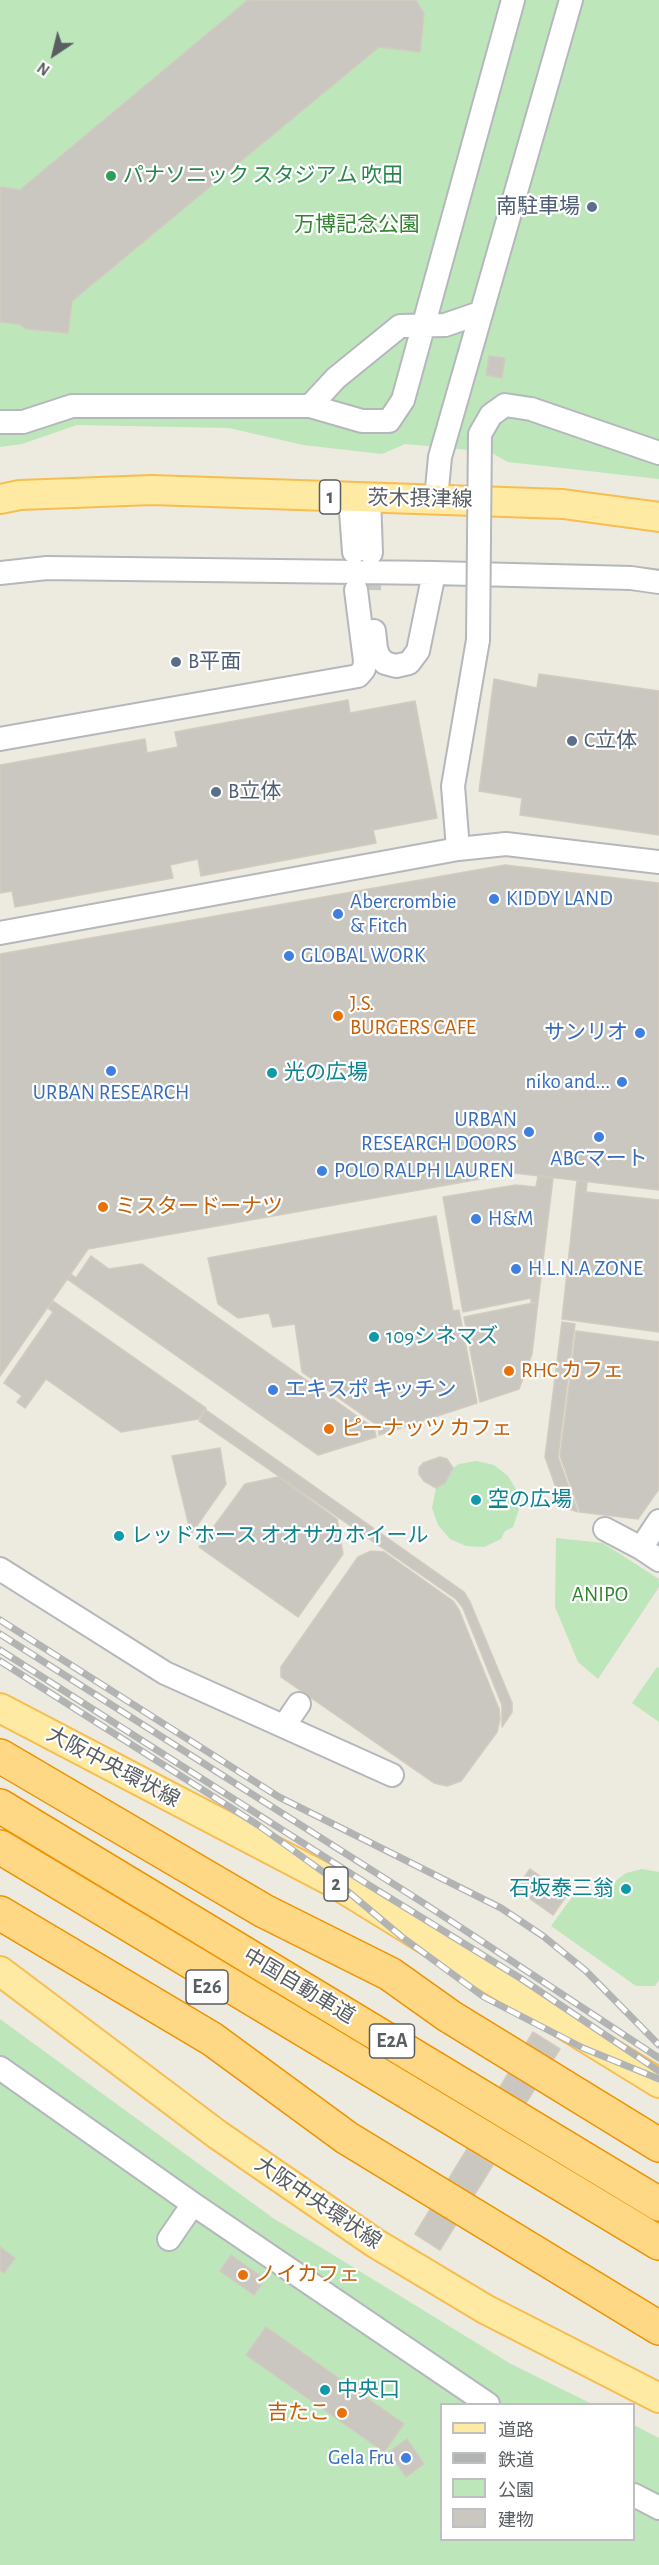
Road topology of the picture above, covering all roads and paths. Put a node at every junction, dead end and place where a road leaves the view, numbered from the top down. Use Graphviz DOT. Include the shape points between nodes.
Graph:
graph roads {
  1 [pos="513,0"];
  2 [pos="570,0"];
  3 [pos="480,313"];
  4 [pos="423,325"];
  5 [pos="310,406"];
  6 [pos="0,422"];
  7 [pos="659,453"];
  8 [pos="360,498"];
  9 [pos="0,499"];
  10 [pos="436,499"];
  11 [pos="659,517"];
  12 [pos="362,553"];
  13 [pos="0,573"];
  14 [pos="434,573"];
  15 [pos="659,582"];
  16 [pos="0,739"];
  17 [pos="458,849"];
  18 [pos="659,862"];
  19 [pos="0,933"];
  20 [pos="659,1521"];
  21 [pos="604,1529"];
  22 [pos="650,1554"];
  23 [pos="0,1569"];
  24 [pos="299,1704"];
  25 [pos="0,1708"];
  26 [pos="284,1726"];
  27 [pos="0,1756"];
  28 [pos="392,1775"];
  29 [pos="0,1789"];
  30 [pos="0,1806"];
  31 [pos="0,1848"];
  32 [pos="0,1873"];
  33 [pos="124,1880"];
  34 [pos="0,1913"];
  35 [pos="0,1935"];
  36 [pos="0,1971"];
  37 [pos="0,1982"];
  38 [pos="86,2037"];
  39 [pos="0,2068"];
  40 [pos="659,2083"];
  41 [pos="417,2098"];
  42 [pos="347,2138"];
  43 [pos="659,2145"];
  44 [pos="193,2204"];
  45 [pos="659,2204"];
  46 [pos="169,2239"];
  47 [pos="659,2243"];
  48 [pos="659,2328"];
  49 [pos="659,2398"];
  50 [pos="487,2403"];
  51 [pos="635,2496"];
  52 [pos="659,2508"];
  1 -- 4 [label="lane"];
  2 -- 3 [label="lane"];
  3 -- 4 [label="lane" via="445,325"];
  3 -- 10 [label="lane" via="440,457"];
  4 -- 5 [label="lane" via="400,326 336,378"];
  4 -- 5 [label="lane" via="403,400 389,421 362,421"];
  5 -- 6 [label="lane" via="72,406 23,422"];
  7 -- 17 [label="lane, bridge" via="531,409 505,405 491,415 480,434 478,640 453,786"];
  8 -- 9 [label="main road, 茨木摂津線 / 1" via="152,490"];
  8 -- 10 [label="main road, 茨木摂津線 / 1"];
  8 -- 12 [label="lane"];
  10 -- 11 [label="main road, 茨木摂津線 / 1" via="563,504"];
  13 -- 14 [label="lane" via="47,568"];
  14 -- 15 [label="lane"];
  14 -- 16 [label="lane" via="417,651 409,663 396,666 379,657 363,590 365,661 358,676"];
  17 -- 18 [label="lane" via="506,844"];
  17 -- 19 [label="lane"];
  20 -- 22 [label="lane"];
  21 -- 22 [label="lane"];
  23 -- 26 [label="lane" via="165,1673"];
  24 -- 26 [label="lane"];
  25 -- 40 [label="main road, 大阪中央環状線 / 2" via="331,1881"];
  26 -- 28 [label="lane"];
  27 -- 43 [label="highway" via="264,1911 390,1974 449,2016"];
  29 -- 33 [label="highway, E2A"];
  30 -- 33 [label="highway, 中国自動車道 / E2A"];
  31 -- 41 [label="highway, 中国自動車道 / E2A"];
  32 -- 41 [label="highway, E26" via="118,1941"];
  33 -- 45 [label="highway, 中国自動車道 / E2A"];
  34 -- 42 [label="highway" via="212,2039"];
  35 -- 42 [label="highway" via="202,2058"];
  36 -- 38 [label="main road, 大阪中央環状線"];
  37 -- 38 [label="main road"];
  38 -- 49 [label="main road, 大阪中央環状線" via="235,2147 375,2243 486,2309"];
  39 -- 44 [label="lane"];
  41 -- 47 [label="highway, 中国自動車道 / E2A"];
  42 -- 48 [label="highway"];
  44 -- 46 [label="lane"];
  44 -- 50 [label="lane"];
  51 -- 52 [label="lane"];
}
